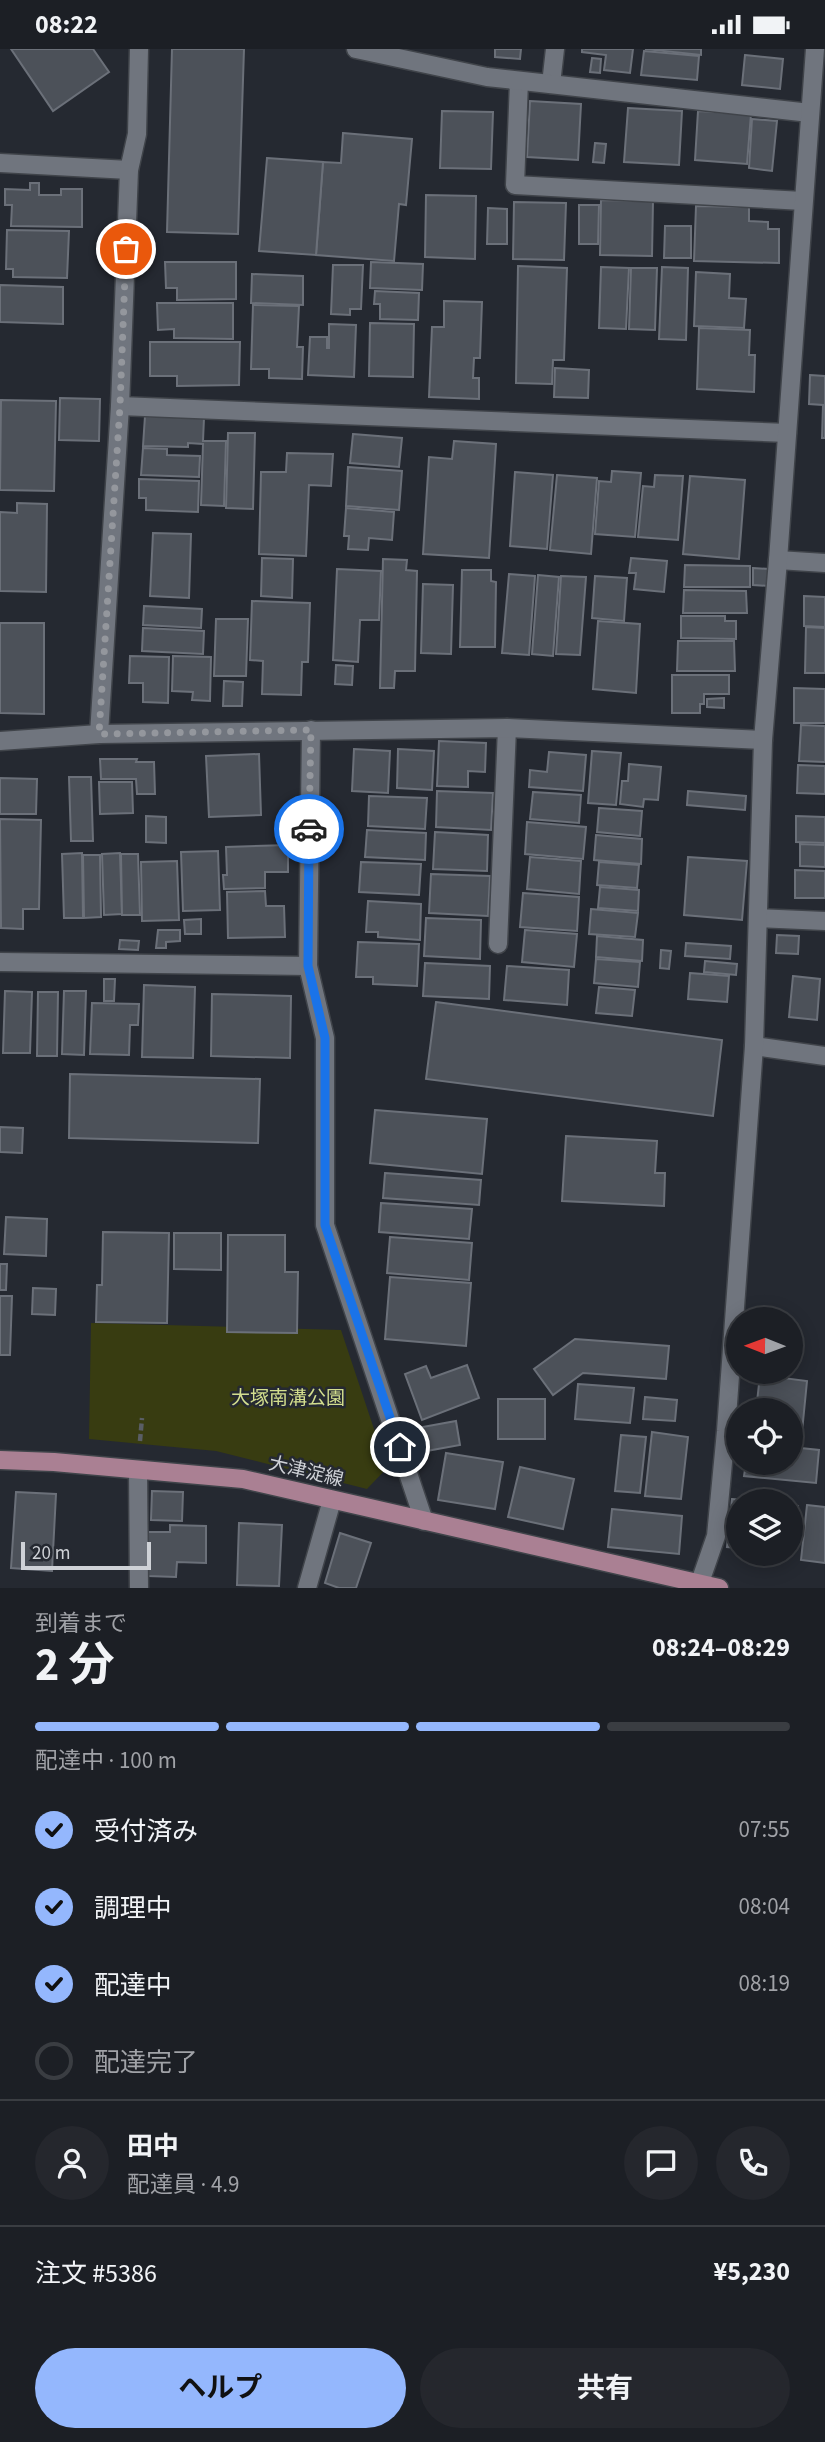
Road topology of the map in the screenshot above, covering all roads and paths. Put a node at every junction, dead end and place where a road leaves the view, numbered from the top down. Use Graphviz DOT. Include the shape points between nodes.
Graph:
graph roads {
  1 [pos="139,49"];
  2 [pos="356,49"];
  3 [pos="555,49"];
  4 [pos="815,49"];
  5 [pos="819,75"];
  6 [pos="519,81"];
  7 [pos="551,84"];
  8 [pos="810,113"];
  9 [pos="0,163"];
  10 [pos="129,170"];
  11 [pos="803,201"];
  12 [pos="120,406"];
  13 [pos="787,433"];
  14 [pos="778,560"];
  15 [pos="825,563"];
  16 [pos="508,728"];
  17 [pos="311,730"];
  18 [pos="99,734"];
  19 [pos="763,740"];
  20 [pos="0,741"];
  21 [pos="759,918"];
  22 [pos="825,921"];
  23 [pos="498,944"];
  24 [pos="0,962"];
  25 [pos="308,966"];
  26 [pos="754,1046"];
  27 [pos="825,1056"];
  28 [pos="0,1460"];
  29 [pos="138,1470"];
  30 [pos="332,1500"];
  31 [pos="424,1521"];
  32 [pos="698,1586"];
  33 [pos="139,1588"];
  34 [pos="307,1588"];
  35 [pos="719,1588"];
  1 -- 10 [label="street" via="137,134"];
  2 -- 6 [label="street"];
  3 -- 7 [label="street"];
  4 -- 5 [label="street"];
  5 -- 8 [label="street"];
  6 -- 7 [label="street"];
  6 -- 11 [label="street" via="515,185"];
  7 -- 8 [label="street"];
  8 -- 11 [label="street"];
  9 -- 10 [label="street"];
  10 -- 12 [label="street"];
  11 -- 13 [label="street"];
  12 -- 13 [label="street"];
  12 -- 18 [label="street"];
  13 -- 14 [label="street"];
  14 -- 15 [label="street"];
  14 -- 19 [label="street"];
  16 -- 17 [label="street"];
  16 -- 19 [label="street"];
  16 -- 23 [label="street"];
  17 -- 18 [label="street"];
  17 -- 25 [label="street"];
  18 -- 20 [label="street"];
  19 -- 21 [label="street"];
  21 -- 22 [label="street"];
  21 -- 26 [label="street"];
  24 -- 25 [label="street"];
  25 -- 31 [label="street" via="325,1038 325,1225"];
  26 -- 27 [label="street"];
  26 -- 32 [label="street" via="716,1536"];
  28 -- 29 [label="main road, 大津淀線"];
  29 -- 30 [label="main road, 大津淀線" via="243,1479"];
  29 -- 33 [label="street"];
  30 -- 31 [label="main road, 大津淀線"];
  30 -- 34 [label="street"];
  31 -- 32 [label="main road, 大津淀線"];
  32 -- 35 [label="main road, 大津淀線"];
}
